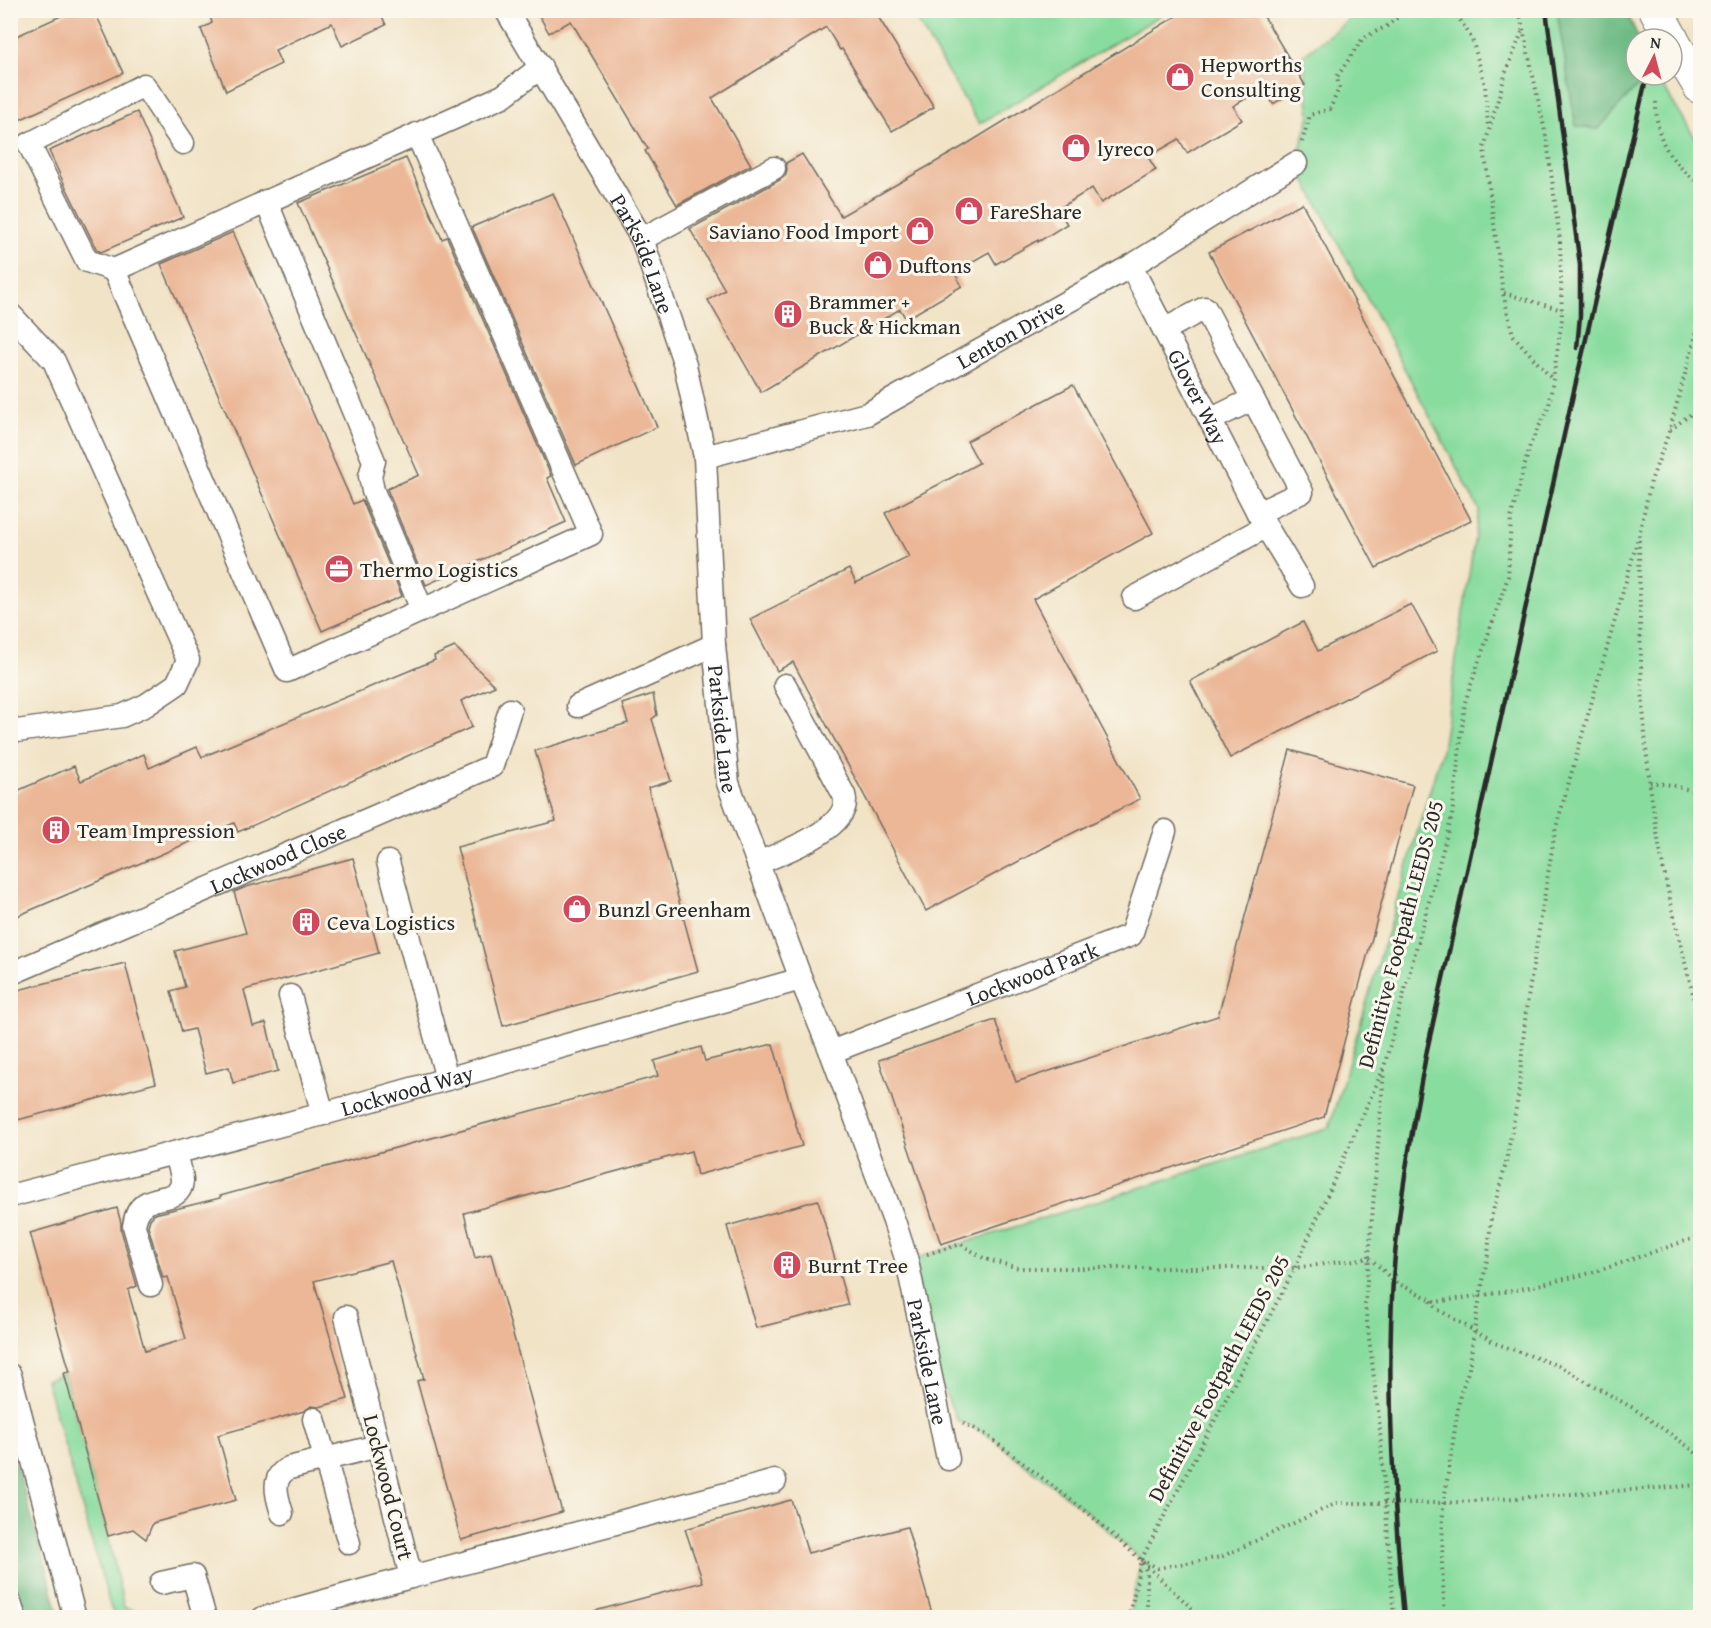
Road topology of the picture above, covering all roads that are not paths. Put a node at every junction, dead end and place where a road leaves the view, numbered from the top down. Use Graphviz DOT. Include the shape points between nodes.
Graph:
graph roads {
  1 [pos="507,10"];
  2 [pos="1656,10"];
  3 [pos="1665,27"];
  4 [pos="1684,59"];
  5 [pos="541,67"];
  6 [pos="1701,87"];
  7 [pos="417,134"];
  8 [pos="183,143"];
  9 [pos="1296,163"];
  10 [pos="774,168"];
  11 [pos="266,201"];
  12 [pos="642,239"];
  13 [pos="1131,266"];
  14 [pos="114,270"];
  15 [pos="10,314"];
  16 [pos="1164,330"];
  17 [pos="1253,399"];
  18 [pos="1210,420"];
  19 [pos="705,457"];
  20 [pos="1262,520"];
  21 [pos="1302,586"];
  22 [pos="1134,598"];
  23 [pos="422,610"];
  24 [pos="714,645"];
  25 [pos="785,685"];
  26 [pos="578,706"];
  27 [pos="510,710"];
  28 [pos="10,732"];
  29 [pos="1166,831"];
  30 [pos="388,862"];
  31 [pos="758,863"];
  32 [pos="10,974"];
  33 [pos="801,979"];
  34 [pos="290,996"];
  35 [pos="831,1052"];
  36 [pos="447,1079"];
  37 [pos="323,1114"];
  38 [pos="175,1153"];
  39 [pos="10,1196"];
  40 [pos="151,1285"];
  41 [pos="346,1317"];
  42 [pos="10,1375"];
  43 [pos="314,1419"];
  44 [pos="378,1446"];
  45 [pos="326,1459"];
  46 [pos="948,1459"];
  47 [pos="775,1480"];
  48 [pos="282,1513"];
  49 [pos="349,1543"];
  50 [pos="411,1577"];
  51 [pos="160,1583"];
  52 [pos="10,1603"];
  53 [pos="15,1617"];
  54 [pos="75,1617"];
  55 [pos="205,1617"];
  56 [pos="262,1617"];
  1 -- 5 [label="street, Parkside Lane"];
  2 -- 3 [label="highway"];
  4 -- 6 [label="highway"];
  5 -- 7 [label="street" via="503,96"];
  5 -- 12 [label="street, Parkside Lane"];
  7 -- 11 [label="street"];
  7 -- 23 [label="street" via="591,534"];
  8 -- 14 [label="street" via="144,85 29,144 87,261"];
  9 -- 13 [label="street, Lenton Drive"];
  10 -- 12 [label="street"];
  11 -- 14 [label="street"];
  11 -- 23 [label="street" via="374,461 370,476 373,491"];
  12 -- 19 [label="street, Parkside Lane" via="685,365"];
  13 -- 16 [label="street, Glover Way"];
  13 -- 19 [label="street, Lenton Drive" via="867,414"];
  14 -- 23 [label="street" via="287,671"];
  15 -- 28 [label="street" via="54,361 188,660 177,684 122,716"];
  16 -- 17 [label="street" via="1204,308"];
  16 -- 18 [label="street, Glover Way"];
  17 -- 18 [label="street"];
  17 -- 20 [label="street" via="1302,492"];
  18 -- 20 [label="street, Glover Way"];
  19 -- 24 [label="street, Parkside Lane"];
  20 -- 21 [label="street, Glover Way"];
  20 -- 22 [label="street"];
  24 -- 26 [label="street"];
  24 -- 31 [label="street, Parkside Lane" via="728,783"];
  25 -- 31 [label="street" via="846,804 831,826"];
  27 -- 32 [label="street, Lockwood Close" via="492,766"];
  29 -- 35 [label="street, Lockwood Park" via="1131,935"];
  30 -- 36 [label="street"];
  31 -- 33 [label="street, Parkside Lane"];
  33 -- 35 [label="street, Parkside Lane"];
  33 -- 36 [label="street, Lockwood Way"];
  34 -- 37 [label="street"];
  35 -- 46 [label="street, Parkside Lane" via="906,1261"];
  36 -- 37 [label="street, Lockwood Way"];
  37 -- 38 [label="street, Lockwood Way"];
  38 -- 39 [label="street, Lockwood Way"];
  38 -- 40 [label="street" via="182,1175 179,1191 147,1203 135,1217 134,1226"];
  41 -- 44 [label="street, Lockwood Court"];
  42 -- 54 [label="street"];
  43 -- 45 [label="street"];
  44 -- 45 [label="street"];
  44 -- 50 [label="street, Lockwood Court"];
  45 -- 48 [label="street" via="283,1470 276,1486"];
  45 -- 49 [label="street"];
  47 -- 50 [label="street"];
  50 -- 56 [label="street, Lockwood Court"];
  51 -- 55 [label="street" via="193,1576"];
  52 -- 53 [label="street"];
}
